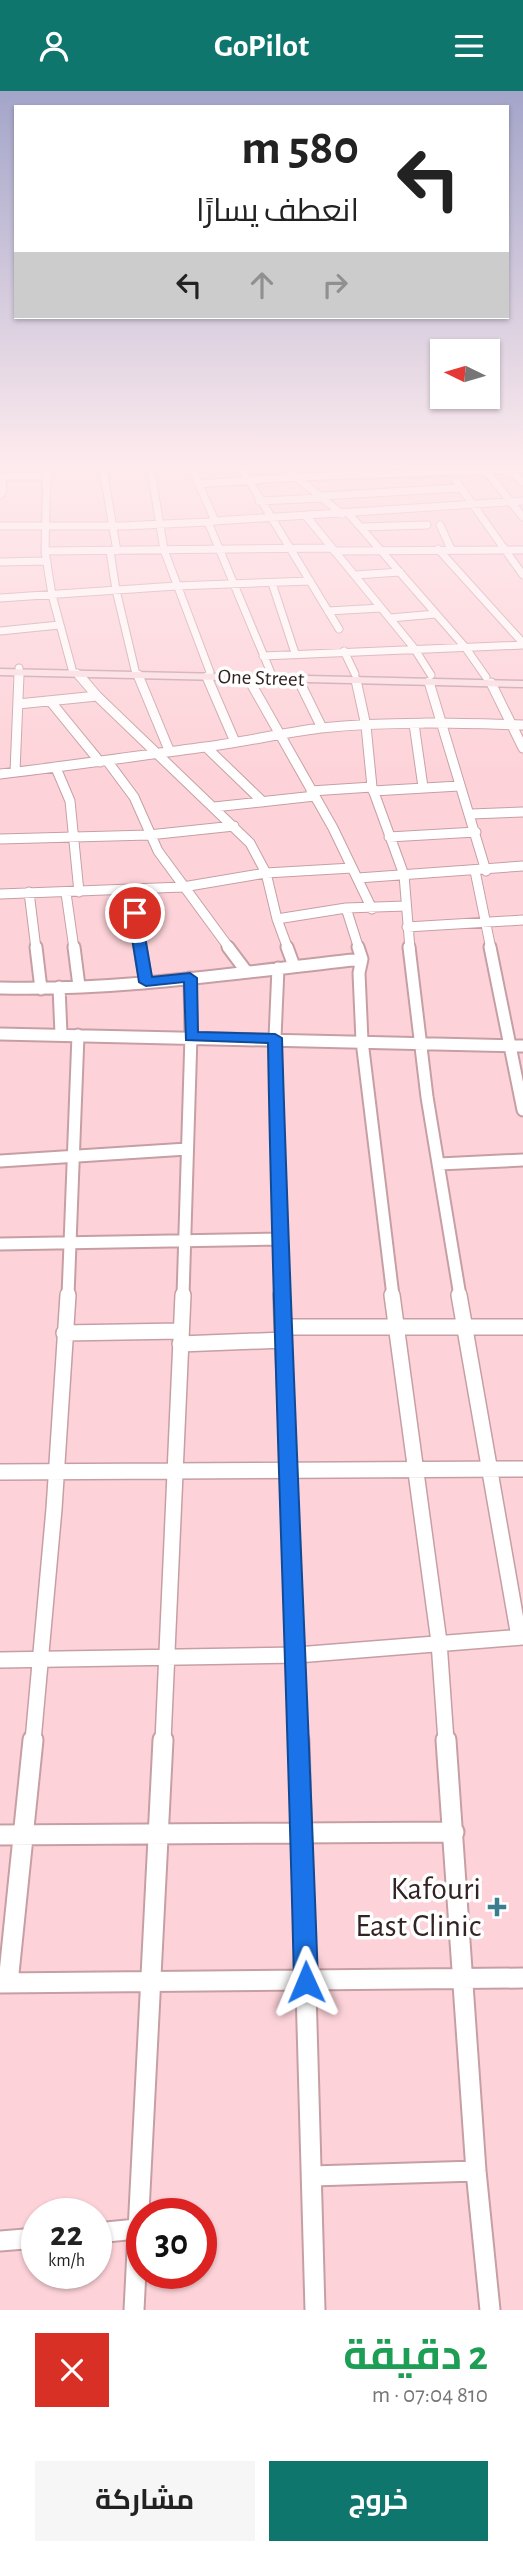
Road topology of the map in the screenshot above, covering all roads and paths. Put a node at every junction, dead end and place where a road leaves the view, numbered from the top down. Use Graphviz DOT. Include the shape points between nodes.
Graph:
graph roads {
  1 [pos="48,568"];
  2 [pos="115,568"];
  3 [pos="170,568"];
  4 [pos="228,568"];
  5 [pos="302,568"];
  6 [pos="349,568"];
  7 [pos="396,568"];
  8 [pos="454,568"];
  9 [pos="400,572"];
  10 [pos="355,575"];
  11 [pos="310,581"];
  12 [pos="235,583"];
  13 [pos="272,583"];
  14 [pos="176,586"];
  15 [pos="116,590"];
  16 [pos="52,595"];
  17 [pos="0,598"];
  18 [pos="381,608"];
  19 [pos="328,611"];
  20 [pos="436,614"];
  21 [pos="390,618"];
  22 [pos="59,625"];
  23 [pos="339,629"];
  24 [pos="0,631"];
  25 [pos="522,646"];
  26 [pos="465,647"];
  27 [pos="414,648"];
  28 [pos="344,651"];
  29 [pos="295,653"];
  30 [pos="262,656"];
  31 [pos="0,670"];
  32 [pos="19,670"];
  33 [pos="75,671"];
  34 [pos="137,673"];
  35 [pos="271,673"];
  36 [pos="208,674"];
  37 [pos="323,677"];
  38 [pos="356,677"];
  39 [pos="523,677"];
  40 [pos="248,678"];
  41 [pos="430,678"];
  42 [pos="298,679"];
  43 [pos="489,680"];
  44 [pos="523,684"];
  45 [pos="97,696"];
  46 [pos="51,702"];
  47 [pos="18,704"];
  48 [pos="442,723"];
  49 [pos="414,724"];
  50 [pos="513,725"];
  51 [pos="523,725"];
  52 [pos="366,726"];
  53 [pos="322,728"];
  54 [pos="280,735"];
  55 [pos="235,742"];
  56 [pos="206,747"];
  57 [pos="523,748"];
  58 [pos="169,750"];
  59 [pos="154,752"];
  60 [pos="104,762"];
  61 [pos="56,768"];
  62 [pos="15,772"];
  63 [pos="0,773"];
  64 [pos="459,786"];
  65 [pos="423,787"];
  66 [pos="373,789"];
  67 [pos="313,793"];
  68 [pos="263,802"];
  69 [pos="214,807"];
  70 [pos="523,812"];
  71 [pos="471,814"];
  72 [pos="234,826"];
  73 [pos="476,832"];
  74 [pos="149,835"];
  75 [pos="73,837"];
  76 [pos="388,837"];
  77 [pos="0,839"];
  78 [pos="523,866"];
  79 [pos="352,868"];
  80 [pos="480,871"];
  81 [pos="266,873"];
  82 [pos="404,876"];
  83 [pos="358,878"];
  84 [pos="183,887"];
  85 [pos="131,889"];
  86 [pos="29,892"];
  87 [pos="79,892"];
  88 [pos="66,893"];
  89 [pos="0,894"];
  90 [pos="406,906"];
  91 [pos="346,908"];
  92 [pos="372,909"];
  93 [pos="277,919"];
  94 [pos="523,920"];
  95 [pos="483,922"];
  96 [pos="407,927"];
  97 [pos="362,959"];
  98 [pos="286,967"];
  99 [pos="246,971"];
  100 [pos="190,978"];
  101 [pos="146,982"];
  102 [pos="79,986"];
  103 [pos="60,987"];
  104 [pos="0,988"];
  105 [pos="41,989"];
  106 [pos="0,1034"];
  107 [pos="61,1034"];
  108 [pos="78,1035"];
  109 [pos="191,1036"];
  110 [pos="275,1038"];
  111 [pos="362,1041"];
  112 [pos="419,1043"];
  113 [pos="509,1046"];
  114 [pos="523,1046"];
  115 [pos="523,1110"];
  116 [pos="187,1149"];
  117 [pos="75,1155"];
  118 [pos="523,1160"];
  119 [pos="0,1161"];
  120 [pos="439,1164"];
  121 [pos="279,1239"];
  122 [pos="185,1241"];
  123 [pos="70,1243"];
  124 [pos="0,1244"];
  125 [pos="397,1325"];
  126 [pos="465,1326"];
  127 [pos="523,1327"];
  128 [pos="64,1333"];
  129 [pos="284,1334"];
  130 [pos="180,1338"];
  131 [pos="523,1469"];
  132 [pos="56,1470"];
  133 [pos="290,1470"];
  134 [pos="415,1470"];
  135 [pos="488,1470"];
  136 [pos="177,1471"];
  137 [pos="0,1472"];
  138 [pos="521,1637"];
  139 [pos="439,1642"];
  140 [pos="297,1655"];
  141 [pos="167,1657"];
  142 [pos="41,1659"];
  143 [pos="0,1660"];
  144 [pos="303,1831"];
  145 [pos="454,1832"];
  146 [pos="159,1833"];
  147 [pos="0,1835"];
  148 [pos="24,1835"];
  149 [pos="523,1978"];
  150 [pos="463,1979"];
  151 [pos="306,1982"];
  152 [pos="4,1983"];
  153 [pos="151,1984"];
  154 [pos="476,2171"];
  155 [pos="312,2176"];
  156 [pos="138,2198"];
  157 [pos="21,2239"];
  158 [pos="0,2241"];
  159 [pos="135,2289"];
  160 [pos="134,2310"];
  161 [pos="315,2310"];
  162 [pos="490,2310"];
  1 -- 16 [label="street"];
  2 -- 15 [label="street"];
  3 -- 14 [label="street"];
  4 -- 12 [label="street"];
  5 -- 11 [label="street"];
  6 -- 10 [label="street"];
  7 -- 9 [label="street"];
  8 -- 25 [label="street"];
  9 -- 10 [label="street"];
  9 -- 20 [label="street"];
  10 -- 18 [label="street"];
  11 -- 13 [label="street"];
  11 -- 19 [label="street"];
  12 -- 13 [label="street"];
  12 -- 14 [label="street"];
  12 -- 30 [label="street"];
  13 -- 29 [label="street"];
  14 -- 15 [label="street"];
  14 -- 36 [label="street"];
  15 -- 16 [label="street"];
  15 -- 34 [label="street"];
  16 -- 17 [label="street"];
  16 -- 22 [label="street"];
  18 -- 19 [label="street"];
  18 -- 21 [label="street"];
  19 -- 23 [label="street"];
  20 -- 21 [label="street"];
  20 -- 26 [label="street"];
  21 -- 27 [label="street"];
  22 -- 24 [label="street"];
  22 -- 33 [label="street"];
  25 -- 26 [label="street"];
  26 -- 27 [label="street"];
  26 -- 43 [label="street"];
  27 -- 28 [label="street"];
  27 -- 41 [label="street"];
  28 -- 29 [label="street"];
  28 -- 38 [label="street"];
  29 -- 30 [label="street"];
  30 -- 35 [label="street"];
  31 -- 32 [label="street, One Street"];
  32 -- 33 [label="street, One Street"];
  32 -- 47 [label="street"];
  33 -- 34 [label="street, One Street"];
  33 -- 45 [label="street"];
  34 -- 36 [label="street, One Street"];
  34 -- 58 [label="street"];
  35 -- 36 [label="street, One Street"];
  35 -- 37 [label="street, One Street"];
  36 -- 40 [label="street, One Street"];
  36 -- 55 [label="street"];
  37 -- 38 [label="street, One Street"];
  37 -- 42 [label="street, One Street"];
  38 -- 41 [label="street, One Street"];
  38 -- 52 [label="street"];
  39 -- 43 [label="street, One Street"];
  40 -- 42 [label="street, One Street"];
  40 -- 54 [label="street"];
  41 -- 43 [label="street, One Street"];
  41 -- 48 [label="street"];
  42 -- 53 [label="street"];
  43 -- 44 [label="street, One Street"];
  43 -- 50 [label="street"];
  45 -- 46 [label="street"];
  45 -- 59 [label="street"];
  46 -- 47 [label="street"];
  46 -- 60 [label="street"];
  47 -- 62 [label="street"];
  48 -- 49 [label="street"];
  48 -- 50 [label="street"];
  48 -- 64 [label="street"];
  49 -- 52 [label="street"];
  49 -- 65 [label="street"];
  50 -- 51 [label="street"];
  50 -- 57 [label="street"];
  52 -- 53 [label="street"];
  52 -- 66 [label="street"];
  53 -- 54 [label="street"];
  54 -- 55 [label="street"];
  54 -- 67 [label="street"];
  55 -- 56 [label="street"];
  56 -- 58 [label="street"];
  56 -- 68 [label="street"];
  58 -- 59 [label="street"];
  59 -- 60 [label="street"];
  59 -- 69 [label="street"];
  60 -- 61 [label="street"];
  60 -- 74 [label="street" via="134,797"];
  61 -- 62 [label="street"];
  61 -- 75 [label="street" via="70,801"];
  62 -- 63 [label="street"];
  64 -- 65 [label="street"];
  64 -- 71 [label="street"];
  65 -- 66 [label="street"];
  66 -- 67 [label="street"];
  66 -- 76 [label="street"];
  67 -- 68 [label="street"];
  67 -- 79 [label="street"];
  68 -- 69 [label="street"];
  69 -- 72 [label="street"];
  70 -- 71 [label="street"];
  71 -- 73 [label="street"];
  72 -- 74 [label="street"];
  72 -- 81 [label="street" via="250,843"];
  73 -- 76 [label="street"];
  73 -- 80 [label="street"];
  74 -- 75 [label="street"];
  74 -- 84 [label="street"];
  75 -- 77 [label="street"];
  75 -- 87 [label="street"];
  76 -- 82 [label="street"];
  78 -- 80 [label="street"];
  79 -- 81 [label="street"];
  79 -- 83 [label="street"];
  80 -- 82 [label="street"];
  80 -- 95 [label="street"];
  81 -- 84 [label="street"];
  81 -- 93 [label="street"];
  82 -- 83 [label="street"];
  82 -- 90 [label="street"];
  83 -- 92 [label="street"];
  84 -- 85 [label="street"];
  84 -- 99 [label="street"];
  85 -- 87 [label="street"];
  85 -- 101 [label="street"];
  86 -- 88 [label="street"];
  86 -- 89 [label="street"];
  86 -- 105 [label="street"];
  87 -- 88 [label="street"];
  88 -- 102 [label="street"];
  90 -- 92 [label="street"];
  90 -- 96 [label="street"];
  91 -- 92 [label="street"];
  91 -- 93 [label="street"];
  91 -- 97 [label="street"];
  93 -- 98 [label="street"];
  94 -- 95 [label="street"];
  95 -- 96 [label="street"];
  95 -- 113 [label="street"];
  96 -- 112 [label="street"];
  97 -- 98 [label="street"];
  97 -- 111 [label="street"];
  98 -- 99 [label="street"];
  98 -- 110 [label="street"];
  99 -- 100 [label="street"];
  100 -- 101 [label="street"];
  100 -- 109 [label="street"];
  101 -- 102 [label="street"];
  102 -- 103 [label="street"];
  103 -- 105 [label="street"];
  103 -- 107 [label="street"];
  104 -- 105 [label="street"];
  106 -- 107 [label="street"];
  107 -- 108 [label="street"];
  108 -- 109 [label="street"];
  108 -- 117 [label="street"];
  109 -- 110 [label="street"];
  109 -- 116 [label="street"];
  110 -- 111 [label="street"];
  110 -- 121 [label="street"];
  111 -- 112 [label="street"];
  111 -- 125 [label="street"];
  112 -- 113 [label="street"];
  112 -- 120 [label="street"];
  113 -- 114 [label="street"];
  113 -- 115 [label="street"];
  116 -- 117 [label="street"];
  116 -- 122 [label="street"];
  117 -- 119 [label="street"];
  117 -- 123 [label="street"];
  118 -- 120 [label="street"];
  120 -- 126 [label="street"];
  121 -- 122 [label="street"];
  121 -- 129 [label="street"];
  122 -- 123 [label="street"];
  122 -- 130 [label="street"];
  123 -- 124 [label="street"];
  123 -- 128 [label="street"];
  125 -- 126 [label="street"];
  125 -- 129 [label="street"];
  125 -- 134 [label="street"];
  126 -- 127 [label="street"];
  126 -- 135 [label="street"];
  128 -- 130 [label="street"];
  128 -- 132 [label="street"];
  129 -- 130 [label="street"];
  129 -- 133 [label="street"];
  130 -- 136 [label="street"];
  131 -- 135 [label="street"];
  132 -- 136 [label="street"];
  132 -- 137 [label="street"];
  132 -- 142 [label="street"];
  133 -- 134 [label="street"];
  133 -- 136 [label="street"];
  133 -- 140 [label="street"];
  134 -- 135 [label="street"];
  134 -- 139 [label="street"];
  135 -- 138 [label="street"];
  136 -- 141 [label="street"];
  138 -- 139 [label="street"];
  139 -- 140 [label="street"];
  139 -- 145 [label="street"];
  140 -- 141 [label="street"];
  140 -- 144 [label="street"];
  141 -- 142 [label="street"];
  141 -- 146 [label="street"];
  142 -- 143 [label="street"];
  142 -- 148 [label="street"];
  144 -- 145 [label="street"];
  144 -- 146 [label="street"];
  144 -- 151 [label="street"];
  145 -- 150 [label="street"];
  146 -- 148 [label="street"];
  146 -- 153 [label="street"];
  147 -- 148 [label="street"];
  148 -- 152 [label="street"];
  149 -- 150 [label="street"];
  150 -- 151 [label="street"];
  150 -- 154 [label="street"];
  151 -- 153 [label="street"];
  151 -- 155 [label="street"];
  152 -- 153 [label="street"];
  153 -- 156 [label="street"];
  154 -- 155 [label="street"];
  154 -- 162 [label="street"];
  155 -- 161 [label="street"];
  157 -- 158 [label="street"];
  159 -- 160 [label="street"];
}
